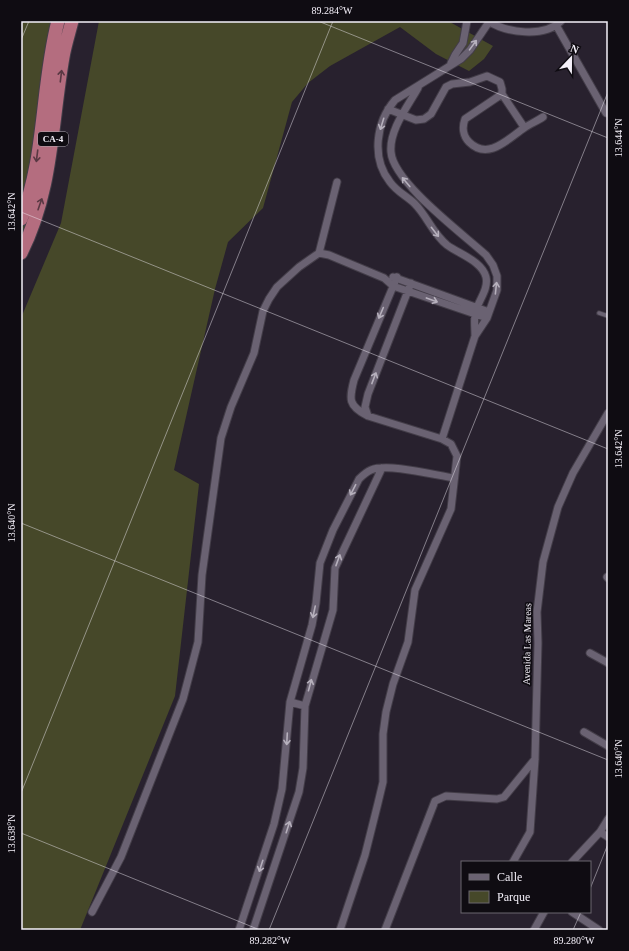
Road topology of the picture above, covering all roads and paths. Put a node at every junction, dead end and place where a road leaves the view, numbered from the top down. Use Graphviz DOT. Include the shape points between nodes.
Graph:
graph roads {
  1 [pos="58,21"];
  2 [pos="72,21"];
  3 [pos="467,21"];
  4 [pos="488,21"];
  5 [pos="559,23"];
  6 [pos="452,64"];
  7 [pos="418,87"];
  8 [pos="502,94"];
  9 [pos="388,109"];
  10 [pos="606,113"];
  11 [pos="403,115"];
  12 [pos="543,117"];
  13 [pos="524,127"];
  14 [pos="337,182"];
  15 [pos="21,219"];
  16 [pos="21,253"];
  17 [pos="319,253"];
  18 [pos="384,278"];
  19 [pos="397,278"];
  20 [pos="411,282"];
  21 [pos="393,286"];
  22 [pos="407,291"];
  23 [pos="476,311"];
  24 [pos="599,313"];
  25 [pos="488,315"];
  26 [pos="608,316"];
  27 [pos="476,336"];
  28 [pos="608,413"];
  29 [pos="368,416"];
  30 [pos="442,439"];
  31 [pos="382,468"];
  32 [pos="454,478"];
  33 [pos="590,653"];
  34 [pos="608,664"];
  35 [pos="290,702"];
  36 [pos="305,706"];
  37 [pos="584,732"];
  38 [pos="608,746"];
  39 [pos="535,759"];
  40 [pos="608,819"];
  41 [pos="600,832"];
  42 [pos="608,837"];
  43 [pos="514,861"];
  44 [pos="573,861"];
  45 [pos="92,912"];
  46 [pos="543,913"];
  47 [pos="574,913"];
  48 [pos="239,930"];
  49 [pos="253,930"];
  50 [pos="340,930"];
  51 [pos="385,930"];
  52 [pos="534,930"];
  53 [pos="599,930"];
  1 -- 15 [label="highway, CA-4, one-way" via="52,46 36,167"];
  16 -- 2 [label="highway, CA-4, one-way" via="43,195 54,133 63,56"];
  3 -- 6 [label="street" via="463,43"];
  4 -- 5 [label="street" via="515,30 547,30"];
  6 -- 4 [label="street, one-way" via="470,50"];
  5 -- 10 [label="street"];
  6 -- 7 [label="street"];
  7 -- 9 [label="street" via="395,100"];
  7 -- 11 [label="street"];
  8 -- 11 [label="street" via="500,82 486,76 470,82 452,84 446,88 431,114 424,119 416,120"];
  8 -- 13 [label="street"];
  8 -- 13 [label="street" via="465,119 464,133 467,140 473,146 488,150 496,148"];
  9 -- 11 [label="street"];
  9 -- 23 [label="street, one-way" via="379,137 378,151 382,166 389,182 415,203 445,244 482,269 486,278 486,288"];
  25 -- 11 [label="street, one-way" via="497,290 497,276 493,265 486,255 411,188 394,164 392,140"];
  12 -- 13 [label="street"];
  14 -- 17 [label="street"];
  17 -- 18 [label="street"];
  17 -- 45 [label="street" via="277,287 263,311 254,353 221,438 202,575 198,642 183,699 121,857"];
  18 -- 19 [label="street"];
  18 -- 21 [label="street"];
  19 -- 20 [label="street"];
  19 -- 21 [label="street"];
  20 -- 22 [label="street"];
  20 -- 23 [label="street"];
  21 -- 22 [label="street"];
  21 -- 29 [label="street, one-way" via="350,394 351,402 357,411"];
  22 -- 23 [label="street, one-way"];
  29 -- 22 [label="street, one-way" via="368,394"];
  23 -- 25 [label="street"];
  23 -- 27 [label="street"];
  24 -- 26 [label="lane"];
  25 -- 27 [label="street"];
  27 -- 30 [label="street"];
  28 -- 39 [label="street, Avenida Las Mareas" via="573,473 558,507 543,562 536,612 538,643"];
  29 -- 30 [label="street"];
  30 -- 32 [label="street" via="450,444 456,456"];
  31 -- 32 [label="street" via="391,467"];
  31 -- 35 [label="street, one-way" via="365,472 359,479 324,551 312,625"];
  36 -- 31 [label="street, one-way" via="333,610 335,568"];
  32 -- 50 [label="street" via="451,509 415,590 408,642 386,712 383,734 383,782 364,855"];
  33 -- 34 [label="street"];
  35 -- 36 [label="street"];
  35 -- 48 [label="street, one-way" via="286,768 280,801"];
  49 -- 36 [label="street, one-way" via="299,792 303,768"];
  37 -- 38 [label="street"];
  39 -- 43 [label="street, Avenida Las Mareas" via="530,832"];
  39 -- 51 [label="street" via="504,797 496,799 446,796 435,801"];
  40 -- 41 [label="street"];
  41 -- 42 [label="street"];
  41 -- 44 [label="street"];
  46 -- 52 [label="street"];
  47 -- 53 [label="street"];
}
